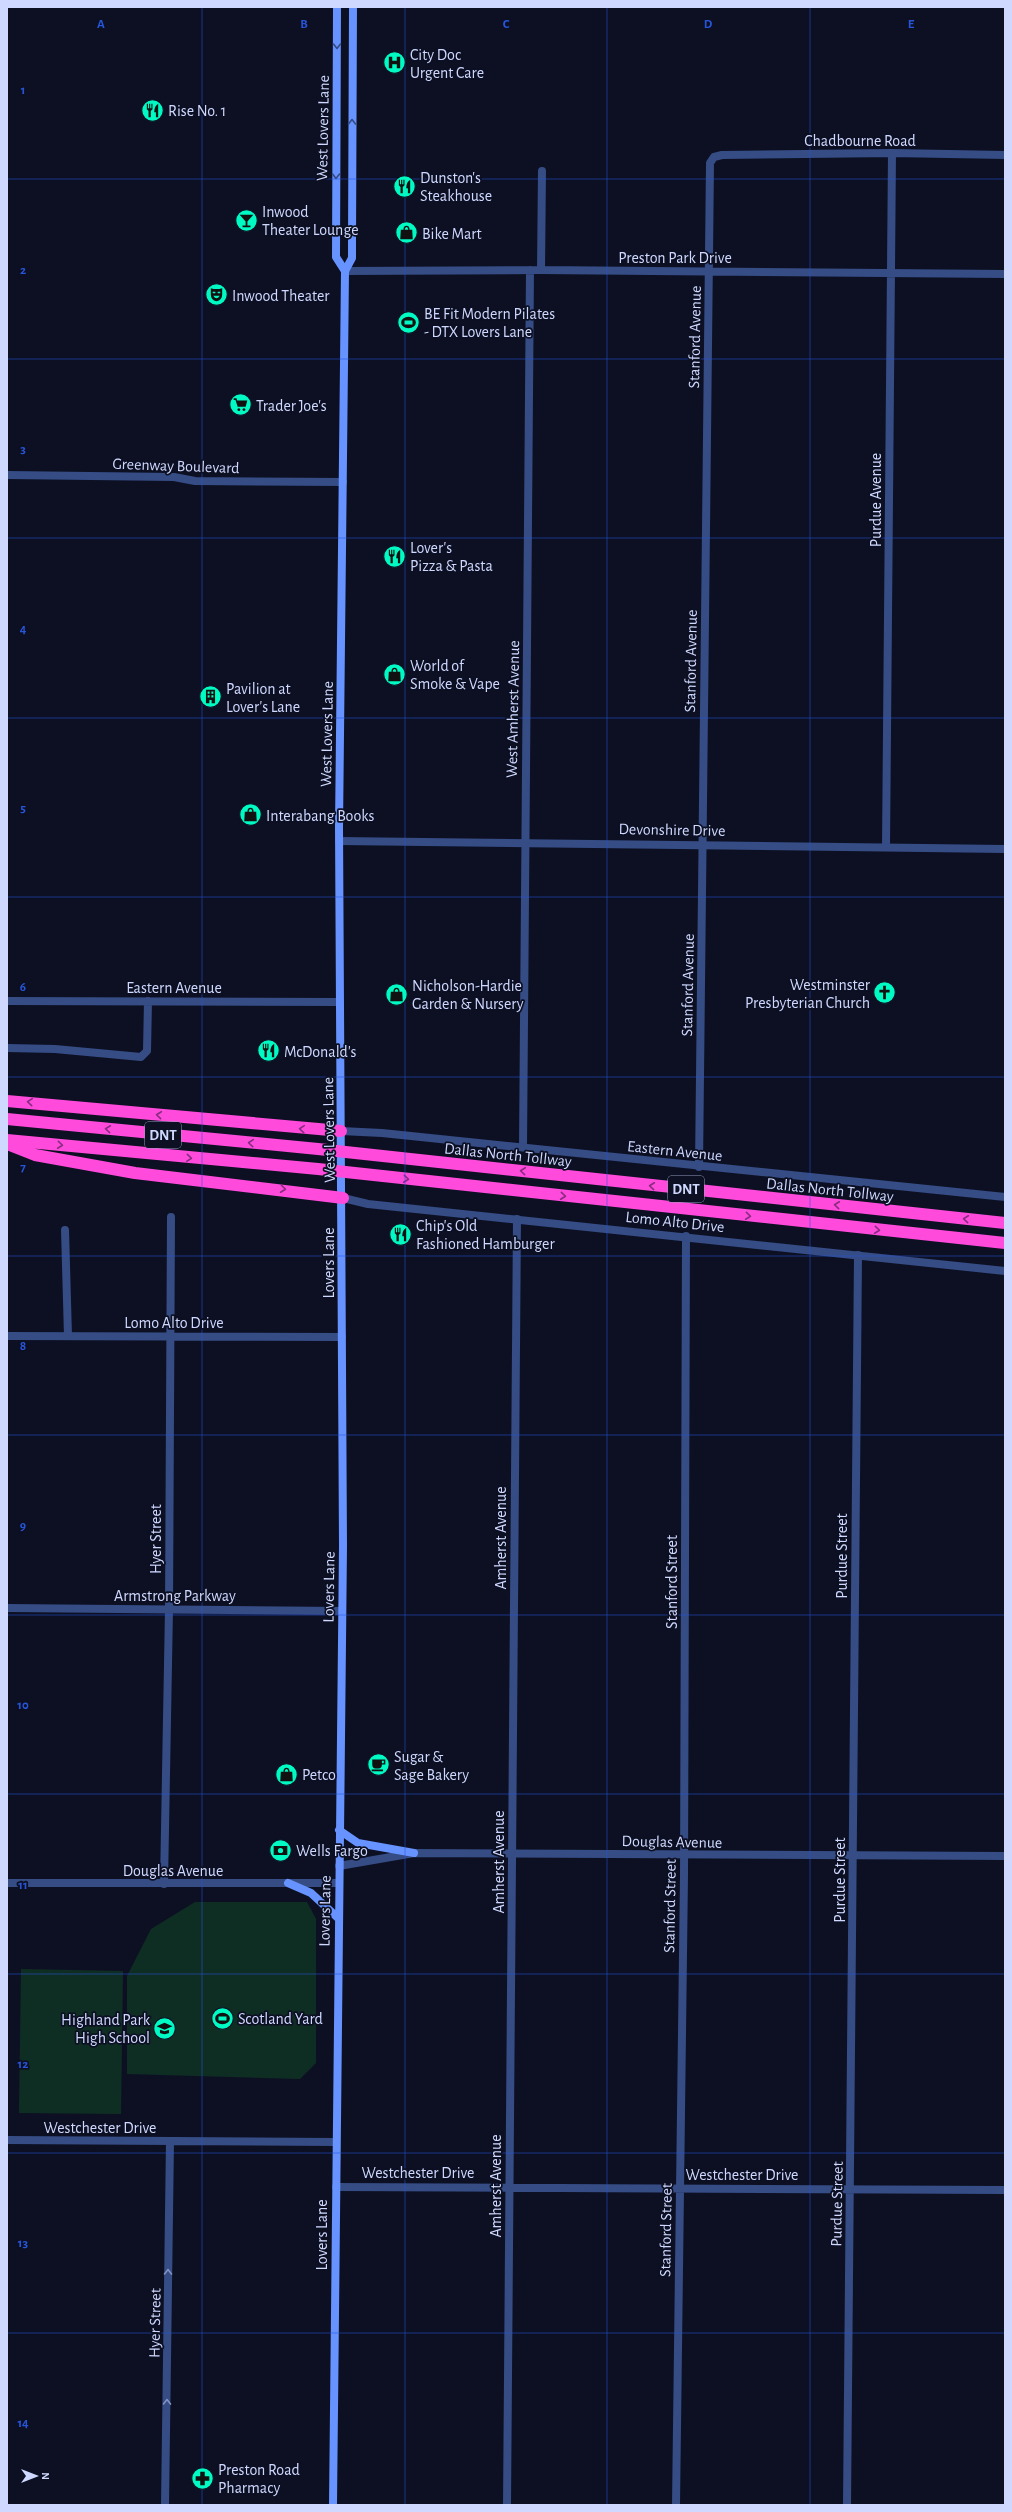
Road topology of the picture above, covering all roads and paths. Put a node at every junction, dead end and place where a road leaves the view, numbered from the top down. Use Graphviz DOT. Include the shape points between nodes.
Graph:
graph roads {
  1 [pos="337,7"];
  2 [pos="353,7"];
  3 [pos="352,90"];
  4 [pos="336,100"];
  5 [pos="892,153"];
  6 [pos="1005,155"];
  7 [pos="714,157"];
  8 [pos="542,171"];
  9 [pos="530,270"];
  10 [pos="541,270"];
  11 [pos="345,271"];
  12 [pos="709,271"];
  13 [pos="891,272"];
  14 [pos="1005,274"];
  15 [pos="7,475"];
  16 [pos="343,482"];
  17 [pos="339,841"];
  18 [pos="524,842"];
  19 [pos="702,843"];
  20 [pos="886,847"];
  21 [pos="1005,848"];
  22 [pos="7,1001"];
  23 [pos="148,1001"];
  24 [pos="340,1002"];
  25 [pos="7,1048"];
  26 [pos="7,1101"];
  27 [pos="7,1119"];
  28 [pos="341,1131"];
  29 [pos="7,1140"];
  30 [pos="7,1144"];
  31 [pos="523,1148"];
  32 [pos="699,1167"];
  33 [pos="1005,1197"];
  34 [pos="343,1198"];
  35 [pos="171,1217"];
  36 [pos="517,1219"];
  37 [pos="1005,1223"];
  38 [pos="64,1230"];
  39 [pos="686,1236"];
  40 [pos="1005,1243"];
  41 [pos="858,1255"];
  42 [pos="1005,1271"];
  43 [pos="7,1336"];
  44 [pos="68,1336"];
  45 [pos="169,1336"];
  46 [pos="342,1338"];
  47 [pos="7,1608"];
  48 [pos="169,1609"];
  49 [pos="342,1611"];
  50 [pos="339,1830"];
  51 [pos="414,1853"];
  52 [pos="512,1853"];
  53 [pos="684,1855"];
  54 [pos="853,1856"];
  55 [pos="1005,1856"];
  56 [pos="339,1866"];
  57 [pos="7,1883"];
  58 [pos="288,1883"];
  59 [pos="338,1883"];
  60 [pos="164,1884"];
  61 [pos="338,1918"];
  62 [pos="7,2140"];
  63 [pos="170,2141"];
  64 [pos="336,2142"];
  65 [pos="509,2186"];
  66 [pos="336,2187"];
  67 [pos="680,2188"];
  68 [pos="850,2189"];
  69 [pos="1005,2190"];
  70 [pos="165,2505"];
  71 [pos="333,2505"];
  72 [pos="507,2505"];
  73 [pos="676,2505"];
  74 [pos="847,2505"];
  1 -- 4 [label="main road, West Lovers Lane, one-way"];
  2 -- 3 [label="main road, West Lovers Lane"];
  3 -- 4 [label="main road"];
  11 -- 3 [label="main road, West Lovers Lane, one-way" via="352,258"];
  4 -- 11 [label="main road, West Lovers Lane, one-way" via="336,257"];
  5 -- 6 [label="street, Chadbourne Road"];
  5 -- 7 [label="street, Chadbourne Road"];
  5 -- 13 [label="street, Purdue Avenue"];
  7 -- 12 [label="street, Stanford Avenue" via="710,163"];
  8 -- 10 [label="street"];
  9 -- 10 [label="street, Preston Park Drive"];
  9 -- 11 [label="street, Preston Park Drive"];
  9 -- 18 [label="street, West Amherst Avenue"];
  10 -- 12 [label="street, Preston Park Drive"];
  11 -- 16 [label="main road, West Lovers Lane"];
  12 -- 13 [label="street, Preston Park Drive"];
  12 -- 19 [label="street, Stanford Avenue"];
  13 -- 14 [label="street, Preston Park Drive"];
  13 -- 20 [label="street, Purdue Avenue"];
  15 -- 16 [label="street, Greenway Boulevard" via="174,477 195,481"];
  16 -- 17 [label="main road, West Lovers Lane"];
  17 -- 18 [label="street, Devonshire Drive"];
  17 -- 24 [label="main road, West Lovers Lane"];
  18 -- 19 [label="street, Devonshire Drive"];
  18 -- 31 [label="street, West Amherst Avenue"];
  19 -- 20 [label="street, Devonshire Drive"];
  19 -- 32 [label="street, Stanford Avenue"];
  20 -- 21 [label="street, Devonshire Drive"];
  22 -- 23 [label="street, Eastern Avenue"];
  23 -- 24 [label="street, Eastern Avenue"];
  23 -- 25 [label="street" via="147,1051 140,1056"];
  24 -- 28 [label="main road, West Lovers Lane"];
  28 -- 26 [label="highway, one-way"];
  37 -- 27 [label="highway, Dallas North Tollway / DNT, one-way" via="367,1154"];
  28 -- 31 [label="street, Eastern Avenue"];
  28 -- 34 [label="main road, West Lovers Lane"];
  29 -- 40 [label="highway, DNT, one-way" via="367,1174"];
  30 -- 34 [label="highway, one-way" via="35,1155 135,1173"];
  31 -- 32 [label="street, Eastern Avenue"];
  32 -- 33 [label="street, Eastern Avenue"];
  34 -- 36 [label="street, Lomo Alto Drive" via="368,1204"];
  34 -- 46 [label="main road, Lovers Lane"];
  35 -- 45 [label="street, Hyer Street"];
  36 -- 39 [label="street, Lomo Alto Drive"];
  36 -- 52 [label="street, Amherst Avenue"];
  38 -- 44 [label="street" via="64,1284 68,1297"];
  39 -- 41 [label="street, Lomo Alto Drive"];
  39 -- 53 [label="street, Stanford Street"];
  41 -- 42 [label="street, Lomo Alto Drive"];
  41 -- 54 [label="street, Purdue Street"];
  43 -- 44 [label="street, Lomo Alto Drive"];
  44 -- 45 [label="street, Lomo Alto Drive"];
  45 -- 46 [label="street, Lomo Alto Drive"];
  45 -- 48 [label="street, Hyer Street"];
  46 -- 49 [label="main road, Lovers Lane"];
  47 -- 48 [label="street, Armstrong Parkway"];
  48 -- 49 [label="street, Armstrong Parkway"];
  48 -- 60 [label="street, Hyer Street"];
  49 -- 50 [label="main road, Lovers Lane"];
  50 -- 51 [label="main road" via="358,1843"];
  50 -- 56 [label="main road, Lovers Lane"];
  51 -- 52 [label="street, Douglas Avenue"];
  51 -- 56 [label="street, Douglas Avenue"];
  52 -- 53 [label="street, Douglas Avenue"];
  52 -- 65 [label="street, Amherst Avenue"];
  53 -- 54 [label="street, Douglas Avenue"];
  53 -- 67 [label="street, Stanford Street"];
  54 -- 55 [label="street, Douglas Avenue"];
  54 -- 68 [label="street, Purdue Street"];
  56 -- 59 [label="main road, Lovers Lane"];
  57 -- 60 [label="street, Douglas Avenue"];
  58 -- 59 [label="street, Douglas Avenue"];
  58 -- 60 [label="street, Douglas Avenue"];
  58 -- 61 [label="main road" via="311,1893"];
  59 -- 61 [label="main road, Lovers Lane"];
  61 -- 64 [label="main road, Lovers Lane"];
  62 -- 63 [label="street, Westchester Drive"];
  63 -- 64 [label="street, Westchester Drive"];
  70 -- 63 [label="street, Hyer Street, one-way"];
  64 -- 66 [label="main road, Lovers Lane"];
  65 -- 66 [label="street, Westchester Drive"];
  65 -- 67 [label="street, Westchester Drive"];
  65 -- 72 [label="street, Amherst Avenue"];
  66 -- 71 [label="main road, Lovers Lane"];
  67 -- 68 [label="street, Westchester Drive"];
  67 -- 73 [label="street, Stanford Street"];
  68 -- 69 [label="street, Westchester Drive"];
  68 -- 74 [label="street, Purdue Street"];
}
